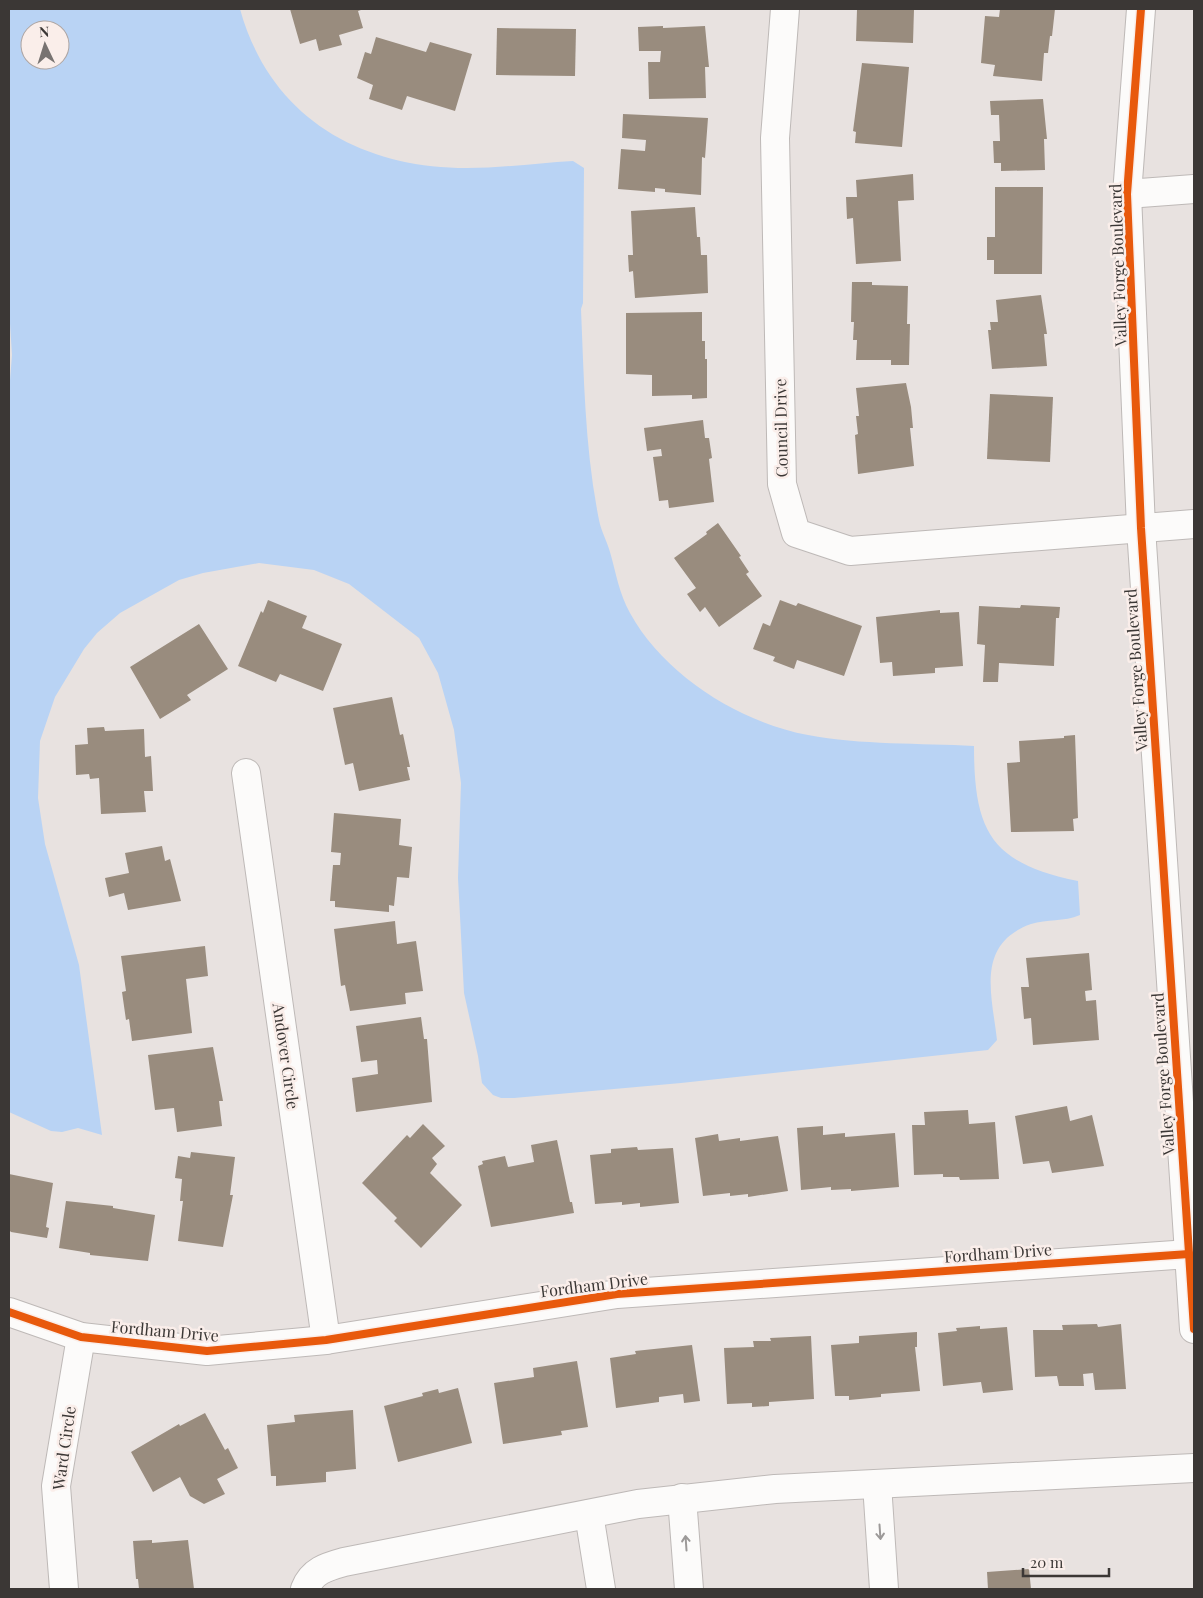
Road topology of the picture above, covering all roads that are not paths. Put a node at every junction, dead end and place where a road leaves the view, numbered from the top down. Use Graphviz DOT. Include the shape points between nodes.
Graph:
graph roads {
  1 [pos="785,9"];
  2 [pos="1141,9"];
  3 [pos="1194,189"];
  4 [pos="1127,194"];
  5 [pos="1194,524"];
  6 [pos="1141,528"];
  7 [pos="246,773"];
  8 [pos="1186,1098"];
  9 [pos="1189,1254"];
  10 [pos="9,1312"];
  11 [pos="1194,1328"];
  12 [pos="81,1337"];
  13 [pos="326,1340"];
  14 [pos="1194,1468"];
  15 [pos="877,1484"];
  16 [pos="682,1498"];
  17 [pos="589,1514"];
  18 [pos="64,1589"];
  19 [pos="305,1589"];
  20 [pos="600,1589"];
  21 [pos="689,1589"];
  22 [pos="884,1589"];
  1 -- 6 [label="street, Council Drive" via="774,138 782,484 796,533 850,551"];
  2 -- 4 [label="street, Valley Forge Boulevard"];
  3 -- 4 [label="street"];
  4 -- 6 [label="street, Valley Forge Boulevard"];
  5 -- 6 [label="street, Council Drive"];
  6 -- 8 [label="street, Valley Forge Boulevard"];
  7 -- 13 [label="street, Andover Circle"];
  8 -- 9 [label="street, Valley Forge Boulevard"];
  9 -- 11 [label="street, Valley Forge Boulevard"];
  9 -- 13 [label="street, Fordham Drive" via="617,1294"];
  10 -- 12 [label="street, Fordham Drive"];
  12 -- 13 [label="street, Fordham Drive" via="207,1351"];
  12 -- 18 [label="street, Ward Circle" via="56,1486"];
  14 -- 15 [label="street"];
  15 -- 16 [label="street"];
  15 -- 22 [label="street, one-way"];
  16 -- 17 [label="street"];
  21 -- 16 [label="street, one-way"];
  17 -- 19 [label="street" via="344,1562 323,1568 309,1579"];
  17 -- 20 [label="street"];
}
